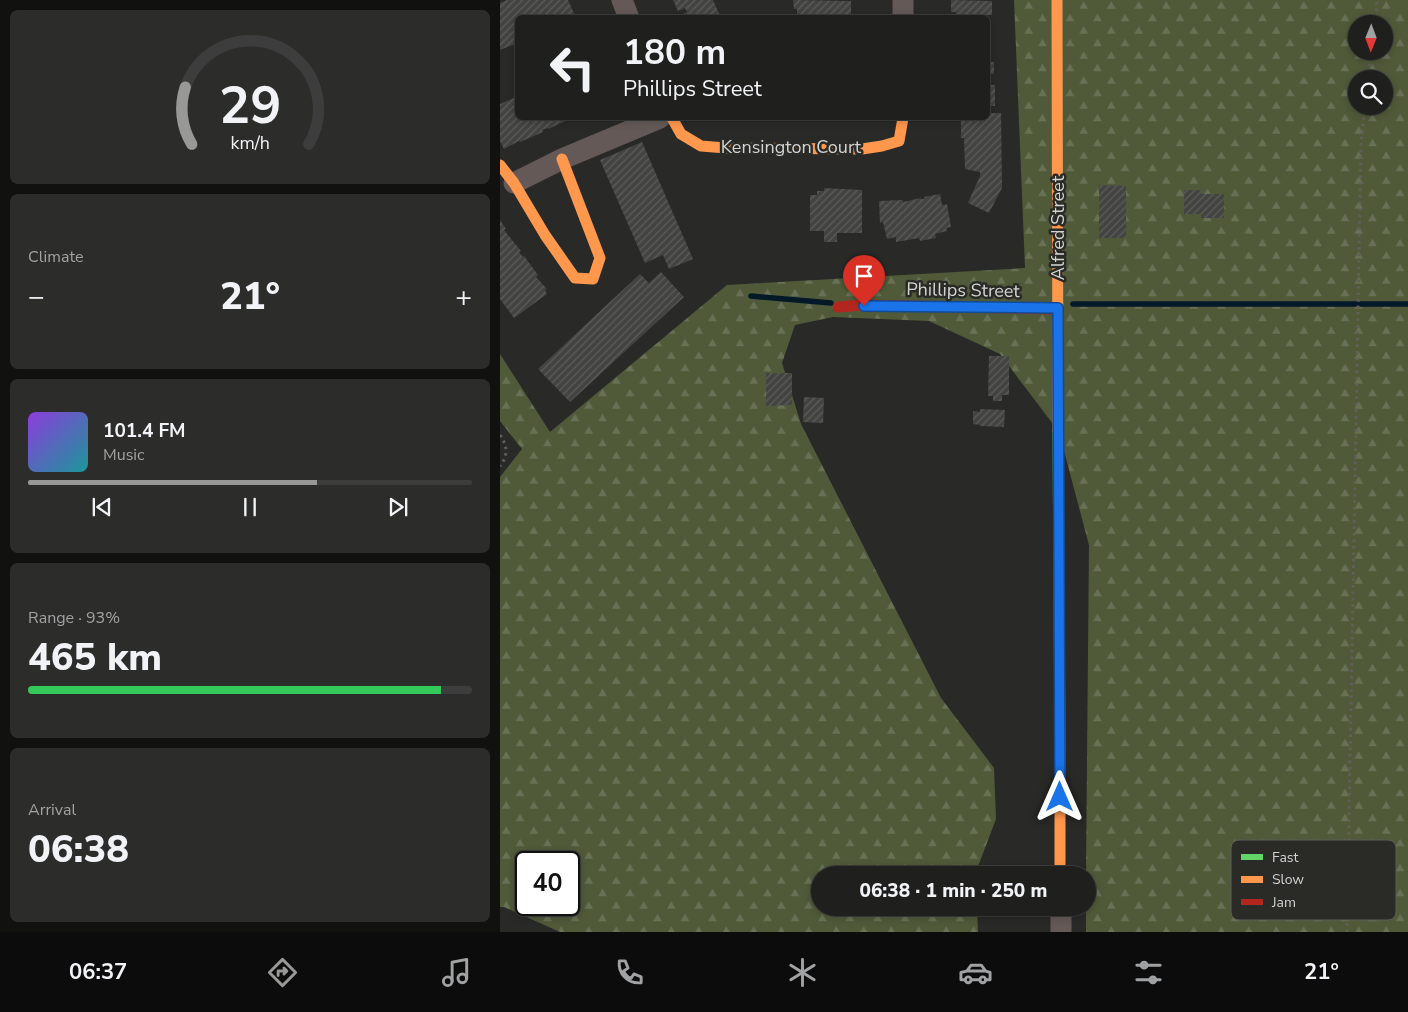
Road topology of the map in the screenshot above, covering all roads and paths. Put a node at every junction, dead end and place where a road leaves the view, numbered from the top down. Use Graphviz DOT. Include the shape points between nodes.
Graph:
graph roads {
  1 [pos="622,0"];
  2 [pos="903,0"];
  3 [pos="1056,0"];
  4 [pos="1377,0"];
  5 [pos="628,15"];
  6 [pos="903,15"];
  7 [pos="1376,15"];
  8 [pos="1364,115"];
  9 [pos="655,120"];
  10 [pos="673,120"];
  11 [pos="903,120"];
  12 [pos="562,159"];
  13 [pos="500,165"];
  14 [pos="514,183"];
  15 [pos="838,308"];
  16 [pos="1058,308"];
  17 [pos="500,435"];
  18 [pos="500,466"];
  19 [pos="1349,840"];
  20 [pos="1060,866"];
  21 [pos="1060,916"];
  22 [pos="1061,932"];
  1 -- 5 [label="street"];
  2 -- 6 [label="street"];
  3 -- 16 [label="street, Alfred Street"];
  4 -- 7 [label="path"];
  8 -- 19 [label="path"];
  9 -- 12 [label="street"];
  10 -- 11 [label="street, Kensington Court" via="681,134 701,146 862,149 899,141"];
  12 -- 14 [label="street"];
  12 -- 14 [label="street" via="600,258 593,279 575,278"];
  13 -- 14 [label="street"];
  15 -- 16 [label="street, Phillips Street"];
  16 -- 20 [label="street, Alfred Street"];
  17 -- 18 [label="path" via="506,451 506,458"];
  21 -- 22 [label="street"];
}
